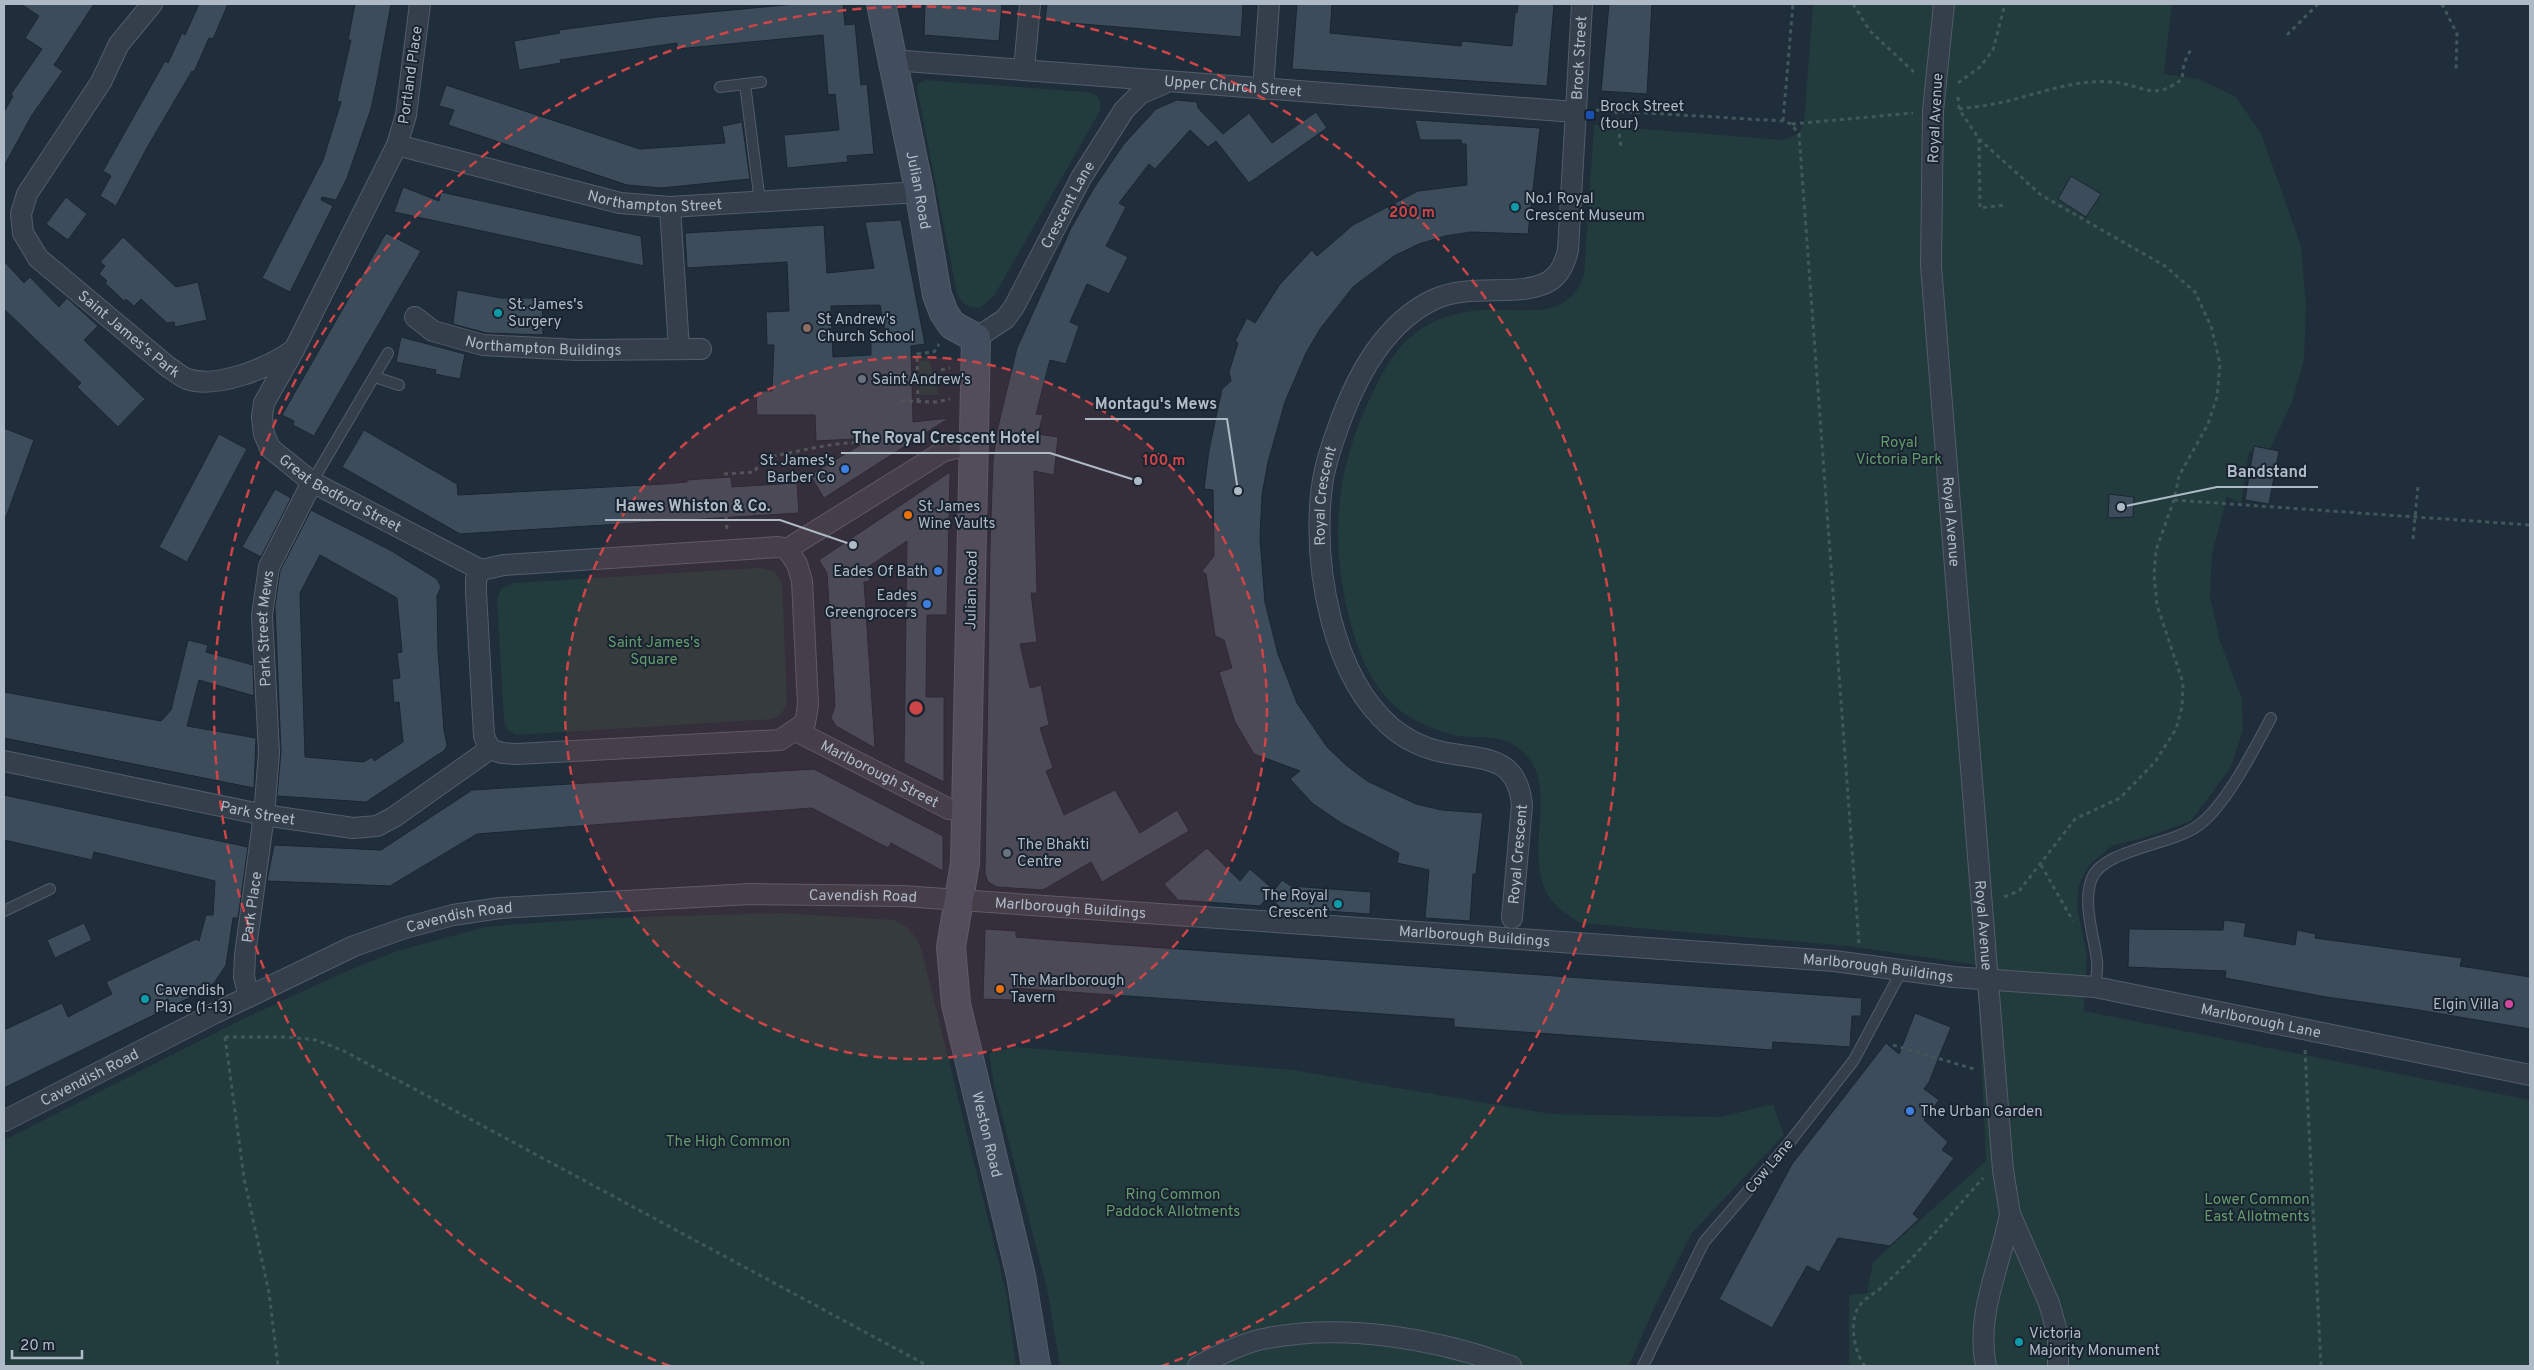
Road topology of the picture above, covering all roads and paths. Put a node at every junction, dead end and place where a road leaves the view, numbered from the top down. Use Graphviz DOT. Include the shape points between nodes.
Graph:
graph roads {
  1 [pos="152,4"];
  2 [pos="420,4"];
  3 [pos="881,4"];
  4 [pos="1030,4"];
  5 [pos="1269,4"];
  6 [pos="1582,4"];
  7 [pos="1793,4"];
  8 [pos="1853,4"];
  9 [pos="1944,4"];
  10 [pos="2005,4"];
  11 [pos="2318,4"];
  12 [pos="2442,4"];
  13 [pos="2287,35"];
  14 [pos="2191,49"];
  15 [pos="892,60"];
  16 [pos="1024,69"];
  17 [pos="2456,72"];
  18 [pos="1169,81"];
  19 [pos="761,82"];
  20 [pos="745,84"];
  21 [pos="1957,84"];
  22 [pos="720,86"];
  23 [pos="1263,89"];
  24 [pos="1958,93"];
  25 [pos="1934,102"];
  26 [pos="1616,110"];
  27 [pos="1959,110"];
  28 [pos="1575,112"];
  29 [pos="1782,121"];
  30 [pos="1791,124"];
  31 [pos="1979,138"];
  32 [pos="397,145"];
  33 [pos="1621,147"];
  34 [pos="919,189"];
  35 [pos="760,202"];
  36 [pos="2004,205"];
  37 [pos="670,207"];
  38 [pos="415,317"];
  39 [pos="952,325"];
  40 [pos="976,338"];
  41 [pos="679,349"];
  42 [pos="701,349"];
  43 [pos="294,350"];
  44 [pos="388,353"];
  45 [pos="374,377"];
  46 [pos="399,385"];
  47 [pos="951,399"];
  48 [pos="901,401"];
  49 [pos="918,402"];
  50 [pos="974,448"];
  51 [pos="872,450"];
  52 [pos="724,474"];
  53 [pos="312,482"];
  54 [pos="2418,486"];
  55 [pos="2174,500"];
  56 [pos="2416,517"];
  57 [pos="2530,524"];
  58 [pos="2413,539"];
  59 [pos="787,549"];
  60 [pos="481,570"];
  61 [pos="2271,718"];
  62 [pos="796,731"];
  63 [pos="490,749"];
  64 [pos="4,761"];
  65 [pos="966,809"];
  66 [pos="264,815"];
  67 [pos="2041,865"];
  68 [pos="50,889"];
  69 [pos="958,900"];
  70 [pos="1984,904"];
  71 [pos="4,911"];
  72 [pos="1512,918"];
  73 [pos="2092,930"];
  74 [pos="1859,953"];
  75 [pos="1902,970"];
  76 [pos="1989,980"];
  77 [pos="2095,988"];
  78 [pos="249,997"];
  79 [pos="215,1013"];
  80 [pos="2304,1031"];
  81 [pos="225,1037"];
  82 [pos="1893,1046"];
  83 [pos="1997,1070"];
  84 [pos="2530,1075"];
  85 [pos="4,1121"];
  86 [pos="2004,1170"];
  87 [pos="2010,1214"];
  88 [pos="278,1366"];
  89 [pos="928,1366"];
  90 [pos="1036,1366"];
  91 [pos="1198,1366"];
  92 [pos="1511,1366"];
  93 [pos="1643,1366"];
  94 [pos="1865,1366"];
  95 [pos="1986,1366"];
  96 [pos="2058,1366"];
  97 [pos="2321,1366"];
  1 -- 43 [label="street, Saint James's Park" via="119,44 101,82 27,194 21,214 23,233 38,258 167,366 186,378 222,380 263,368"];
  2 -- 32 [label="street, Portland Place" via="406,115"];
  3 -- 15 [label="street, Julian Road"];
  4 -- 16 [label="street"];
  5 -- 23 [label="street"];
  6 -- 28 [label="street, Brock Street"];
  7 -- 29 [label="path"];
  8 -- 25 [label="path" via="1870,31"];
  9 -- 25 [label="street, Royal Avenue"];
  10 -- 21 [label="path" via="1993,50 1980,66"];
  11 -- 13 [label="path"];
  12 -- 17 [label="path" via="2457,34"];
  14 -- 27 [label="path" via="2184,63 2182,79 2160,92 2114,82 2073,83"];
  15 -- 16 [label="street, Upper Church Street"];
  15 -- 34 [label="street, Julian Road"];
  16 -- 18 [label="street, Upper Church Street"];
  18 -- 23 [label="street, Upper Church Street"];
  18 -- 40 [label="street, Crescent Lane" via="1140,94 1124,110 1081,178 1014,307 1005,319"];
  19 -- 20 [label="lane"];
  20 -- 22 [label="lane"];
  20 -- 35 [label="lane"];
  23 -- 28 [label="street, Upper Church Street"];
  24 -- 27 [label="path"];
  25 -- 27 [label="path"];
  25 -- 30 [label="path"];
  25 -- 70 [label="street, Royal Avenue" via="1931,266"];
  26 -- 28 [label="path"];
  26 -- 29 [label="path"];
  26 -- 33 [label="path"];
  27 -- 31 [label="path"];
  28 -- 72 [label="street, Royal Crescent" via="1565,263 1547,282 1522,288 1459,292 1435,299 1396,326 1377,347 1342,416 1329,453 1321,494 1320,533 1328,610 1352,675 1368,703 1392,728 1415,743 1440,752 1491,760 1513,775 1520,787 1522,805"];
  29 -- 30 [label="path"];
  30 -- 74 [label="path" via="1798,134 1809,263"];
  31 -- 36 [label="path" via="1980,208"];
  31 -- 55 [label="path" via="2041,195 2165,266 2195,292 2211,326 2220,364 2217,397 2208,424 2179,476"];
  32 -- 37 [label="street, Northampton Street" via="620,203"];
  32 -- 43 [label="street"];
  34 -- 35 [label="street, Northampton Street" via="903,193"];
  34 -- 39 [label="street, Julian Road" via="937,295"];
  35 -- 37 [label="street, Northampton Street"];
  37 -- 41 [label="street"];
  38 -- 41 [label="street, Northampton Buildings" via="433,332 483,345 576,350"];
  39 -- 40 [label="street"];
  39 -- 49 [label="path" via="934,352 917,354"];
  40 -- 50 [label="street, Julian Road"];
  41 -- 42 [label="street, Northampton Buildings"];
  43 -- 53 [label="street, Great Bedford Street" via="264,403 264,434 270,448"];
  44 -- 45 [label="lane"];
  45 -- 46 [label="lane"];
  45 -- 53 [label="lane"];
  47 -- 49 [label="path"];
  48 -- 49 [label="path"];
  50 -- 59 [label="street" via="944,451"];
  50 -- 65 [label="street, Julian Road"];
  51 -- 52 [label="path" via="866,444 840,445 764,458 754,472"];
  53 -- 60 [label="street, Great Bedford Street"];
  53 -- 66 [label="street, Park Street Mews" via="269,567 262,615 269,753"];
  54 -- 56 [label="path"];
  55 -- 56 [label="path"];
  55 -- 67 [label="path" via="2156,550 2154,575 2157,605 2182,683 2182,707 2176,729 2155,762 2120,798 2075,819"];
  56 -- 57 [label="path"];
  56 -- 58 [label="path"];
  59 -- 60 [label="street" via="778,547 504,565"];
  59 -- 62 [label="street" via="797,564 802,581 807,695 805,722"];
  60 -- 63 [label="street" via="476,579 476,602 484,736"];
  61 -- 73 [label="lane" via="2239,775 2199,825 2169,840 2110,860 2092,876 2088,893"];
  62 -- 63 [label="street" via="780,740 517,754"];
  62 -- 65 [label="street, Marlborough Street" via="949,808"];
  63 -- 66 [label="street, Park Street" via="377,826 353,828"];
  64 -- 66 [label="street, Park Street"];
  65 -- 69 [label="street, Julian Road" via="964,863"];
  66 -- 78 [label="street, Park Place" via="245,955 244,978"];
  67 -- 70 [label="path" via="2019,892"];
  67 -- 73 [label="path" via="2070,919"];
  68 -- 71 [label="lane"];
  69 -- 75 [label="street, Marlborough Buildings" via="1814,959"];
  69 -- 78 [label="street, Cavendish Road" via="750,894 500,908 453,915 354,946"];
  69 -- 90 [label="street, Weston Road" via="951,947 956,1004 1021,1276"];
  70 -- 76 [label="street, Royal Avenue"];
  73 -- 77 [label="lane" via="2097,964"];
  75 -- 76 [label="street, Marlborough Buildings"];
  75 -- 93 [label="lane, Cow Lane" via="1854,1060 1789,1143 1704,1242"];
  76 -- 77 [label="street, Marlborough Lane"];
  76 -- 83 [label="street, Royal Avenue"];
  77 -- 80 [label="street, Marlborough Lane"];
  78 -- 79 [label="street, Cavendish Road"];
  79 -- 81 [label="path"];
  79 -- 85 [label="street, Cavendish Road"];
  80 -- 84 [label="street, Marlborough Lane"];
  80 -- 97 [label="path"];
  81 -- 88 [label="path" via="244,1178 269,1293"];
  81 -- 89 [label="path" via="316,1040 344,1051"];
  82 -- 83 [label="path" via="1982,1071"];
  83 -- 86 [label="street, Royal Avenue"];
  86 -- 87 [label="street, Royal Avenue"];
  86 -- 94 [label="path" via="1987,1173 1914,1254 1881,1288 1862,1302 1855,1315 1854,1342"];
  87 -- 95 [label="street" via="1984,1318"];
  87 -- 96 [label="street" via="2049,1303 2058,1335"];
  91 -- 92 [label="street" via="1267,1338 1318,1334 1362,1334 1420,1341 1475,1353"];
}
